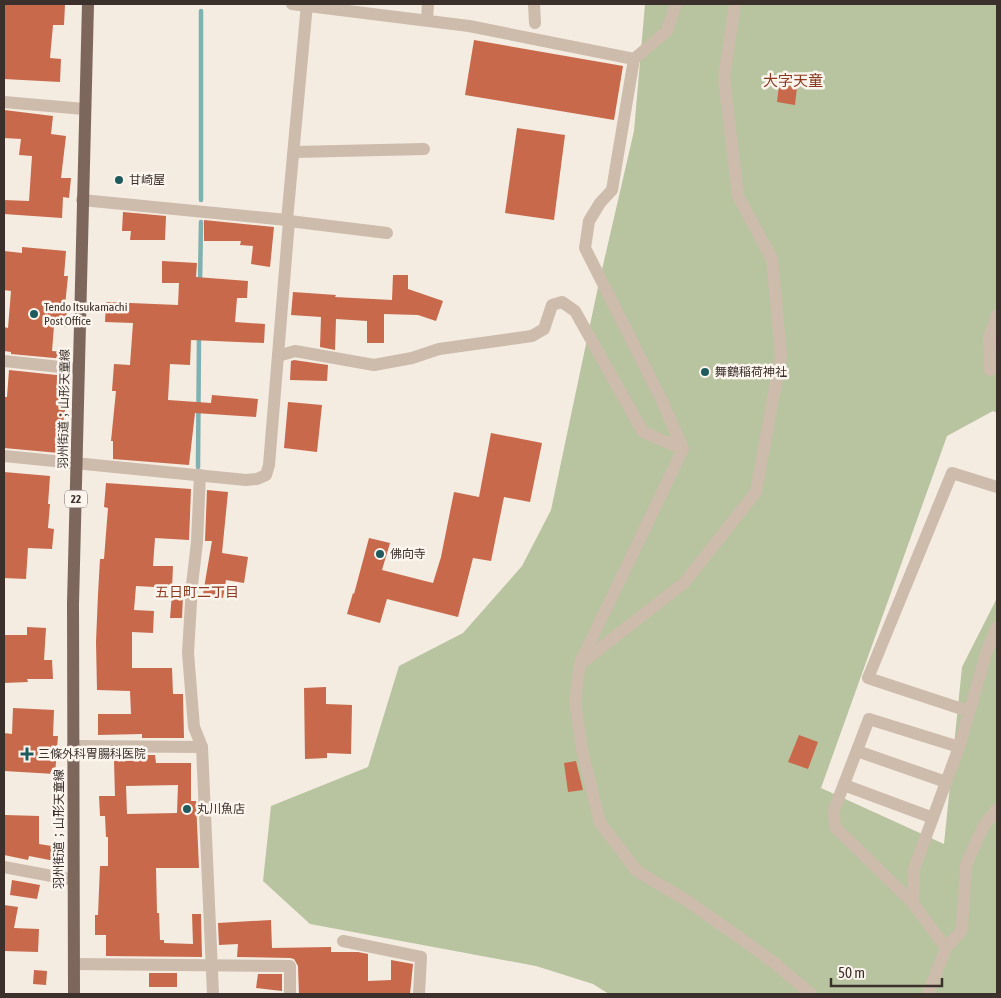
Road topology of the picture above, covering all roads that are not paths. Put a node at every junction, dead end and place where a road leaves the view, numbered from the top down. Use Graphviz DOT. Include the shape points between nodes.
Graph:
graph roads {
  1 [pos="88,4"];
  2 [pos="292,4"];
  3 [pos="428,4"];
  4 [pos="534,4"];
  5 [pos="676,4"];
  6 [pos="735,4"];
  7 [pos="307,5"];
  8 [pos="427,20"];
  9 [pos="535,23"];
  10 [pos="634,59"];
  11 [pos="4,102"];
  12 [pos="84,109"];
  13 [pos="424,150"];
  14 [pos="294,152"];
  15 [pos="82,200"];
  16 [pos="288,220"];
  17 [pos="387,233"];
  18 [pos="997,315"];
  19 [pos="278,356"];
  20 [pos="4,361"];
  21 [pos="79,369"];
  22 [pos="990,370"];
  23 [pos="682,449"];
  24 [pos="4,456"];
  25 [pos="77,462"];
  26 [pos="200,476"];
  27 [pos="997,487"];
  28 [pos="997,627"];
  29 [pos="580,664"];
  30 [pos="968,712"];
  31 [pos="73,746"];
  32 [pos="202,747"];
  33 [pos="959,747"];
  34 [pos="857,751"];
  35 [pos="946,782"];
  36 [pos="844,785"];
  37 [pos="997,809"];
  38 [pos="933,818"];
  39 [pos="4,867"];
  40 [pos="73,880"];
  41 [pos="913,903"];
  42 [pos="343,941"];
  43 [pos="946,948"];
  44 [pos="74,964"];
  45 [pos="213,966"];
  46 [pos="74,994"];
  47 [pos="213,994"];
  48 [pos="290,994"];
  49 [pos="419,994"];
  50 [pos="811,994"];
  51 [pos="928,994"];
  1 -- 12 [label="main road, 羽州街道；山形天童線 / 22"];
  2 -- 7 [label="street"];
  3 -- 8 [label="street"];
  4 -- 9 [label="street"];
  5 -- 10 [label="street" via="667,31"];
  6 -- 29 [label="street" via="724,78 738,196 772,260 781,355 756,492 684,582"];
  7 -- 8 [label="street"];
  7 -- 14 [label="street"];
  8 -- 10 [label="street"];
  10 -- 23 [label="street" via="612,190 589,222 585,248 663,403"];
  11 -- 12 [label="street"];
  12 -- 15 [label="main road, 羽州街道；山形天童線 / 22"];
  13 -- 14 [label="street"];
  14 -- 16 [label="street"];
  15 -- 16 [label="street"];
  15 -- 21 [label="main road, 羽州街道；山形天童線 / 22"];
  16 -- 17 [label="street"];
  16 -- 19 [label="street"];
  18 -- 22 [label="street" via="989,338"];
  19 -- 23 [label="street" via="295,351 374,365 439,349 532,336 544,329 552,305 562,302 575,311 642,432"];
  19 -- 26 [label="street" via="266,475 246,480"];
  20 -- 21 [label="street"];
  21 -- 25 [label="main road, 羽州街道；山形天童線 / 22"];
  23 -- 29 [label="street"];
  24 -- 25 [label="street"];
  25 -- 26 [label="street"];
  25 -- 31 [label="main road, 羽州街道；山形天童線 / 22"];
  26 -- 32 [label="street" via="188,652 194,727"];
  27 -- 30 [label="street" via="952,473 868,678"];
  28 -- 30 [label="street"];
  29 -- 50 [label="street" via="575,701 582,750 600,823 637,871 739,937"];
  30 -- 33 [label="street"];
  31 -- 32 [label="street"];
  31 -- 40 [label="main road, 羽州街道；山形天童線 / 22"];
  32 -- 45 [label="street"];
  33 -- 34 [label="street" via="869,719"];
  33 -- 35 [label="street"];
  34 -- 35 [label="street"];
  34 -- 36 [label="street"];
  35 -- 38 [label="street"];
  36 -- 38 [label="street"];
  36 -- 41 [label="street" via="834,810 835,827"];
  37 -- 43 [label="street" via="983,827 966,865 962,930"];
  38 -- 41 [label="street" via="914,869"];
  39 -- 40 [label="street"];
  40 -- 44 [label="main road, 羽州街道；山形天童線 / 22"];
  41 -- 43 [label="street"];
  42 -- 49 [label="street" via="421,957"];
  43 -- 51 [label="street"];
  44 -- 45 [label="street"];
  44 -- 46 [label="main road, 羽州街道；山形天童線 / 22"];
  45 -- 47 [label="street"];
  45 -- 48 [label="street" via="290,966"];
}
